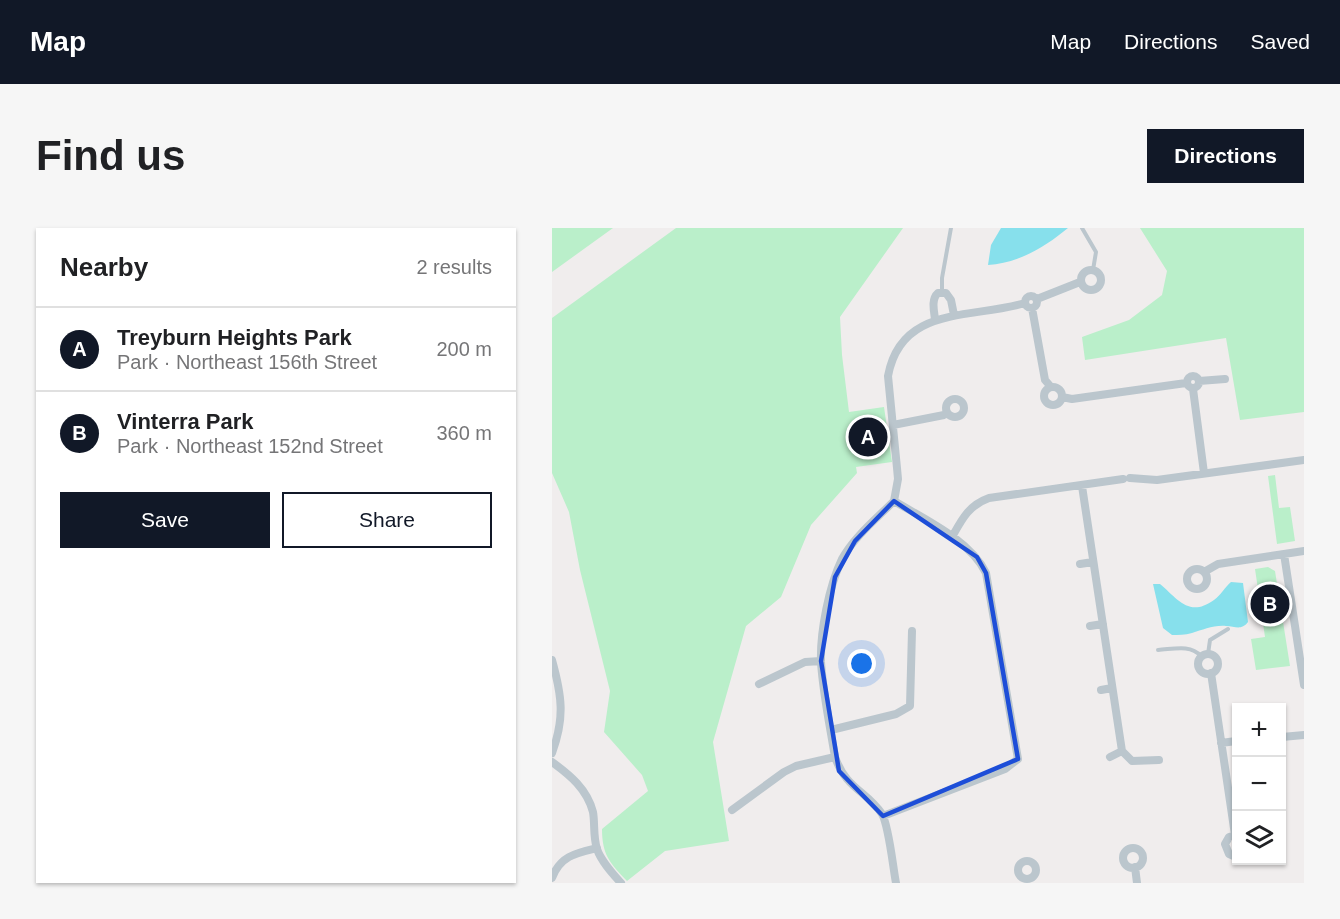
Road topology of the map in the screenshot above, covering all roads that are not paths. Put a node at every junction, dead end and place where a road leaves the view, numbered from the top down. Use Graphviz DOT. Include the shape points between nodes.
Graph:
graph roads {
  1 [pos="951,228"];
  2 [pos="1082,228"];
  3 [pos="1093,270"];
  4 [pos="1080,282"];
  5 [pos="942,292"];
  6 [pos="1037,300"];
  7 [pos="1024,303"];
  8 [pos="1032,308"];
  9 [pos="954,315"];
  10 [pos="935,319"];
  11 [pos="1225,379"];
  12 [pos="1199,381"];
  13 [pos="1186,383"];
  14 [pos="1051,387"];
  15 [pos="1193,389"];
  16 [pos="1062,397"];
  17 [pos="947,413"];
  18 [pos="893,424"];
  19 [pos="1304,460"];
  20 [pos="1204,473"];
  21 [pos="1082,486"];
  22 [pos="894,501"];
  23 [pos="952,537"];
  24 [pos="1304,551"];
  25 [pos="1284,554"];
  26 [pos="1093,562"];
  27 [pos="1080,564"];
  28 [pos="1204,572"];
  29 [pos="1103,624"];
  30 [pos="1090,626"];
  31 [pos="1228,629"];
  32 [pos="912,631"];
  33 [pos="1301,644"];
  34 [pos="1158,650"];
  35 [pos="1204,655"];
  36 [pos="552,660"];
  37 [pos="821,661"];
  38 [pos="1211,674"];
  39 [pos="759,684"];
  40 [pos="1304,685"];
  41 [pos="1112,688"];
  42 [pos="1101,690"];
  43 [pos="831,730"];
  44 [pos="1304,735"];
  45 [pos="1286,737"];
  46 [pos="1232,742"];
  47 [pos="1221,743"];
  48 [pos="1122,751"];
  49 [pos="552,753"];
  50 [pos="1110,757"];
  51 [pos="835,758"];
  52 [pos="1159,760"];
  53 [pos="552,762"];
  54 [pos="732,810"];
  55 [pos="1232,811"];
  56 [pos="883,816"];
  57 [pos="1232,836"];
  58 [pos="597,848"];
  59 [pos="1232,855"];
  60 [pos="1134,867"];
  61 [pos="554,874"];
  62 [pos="621,883"];
  63 [pos="896,883"];
  64 [pos="1137,883"];
  1 -- 5 [label="lane"];
  2 -- 3 [label="lane" via="1096,252"];
  3 -- 4 [label="street" via="1084,273"];
  3 -- 4 [label="street" via="1101,279 1097,289 1086,290"];
  4 -- 6 [label="street"];
  5 -- 9 [label="street" via="951,300"];
  5 -- 10 [label="street" via="934,296"];
  6 -- 7 [label="street" via="1028,296"];
  6 -- 8 [label="street"];
  7 -- 8 [label="street"];
  7 -- 9 [label="street"];
  8 -- 14 [label="street" via="1045,380"];
  9 -- 10 [label="street"];
  10 -- 18 [label="street" via="907,338 890,362"];
  11 -- 12 [label="street"];
  12 -- 13 [label="street" via="1191,376"];
  12 -- 15 [label="street"];
  13 -- 15 [label="street"];
  13 -- 16 [label="street" via="1072,399"];
  14 -- 16 [label="street" via="1059,389"];
  14 -- 16 [label="street" via="1044,393 1047,403 1057,404"];
  15 -- 20 [label="street"];
  17 -- 18 [label="street"];
  18 -- 22 [label="street" via="898,479"];
  19 -- 20 [label="street"];
  20 -- 21 [label="street"];
  21 -- 23 [label="street" via="980,501 967,511"];
  21 -- 26 [label="street"];
  22 -- 23 [label="street"];
  22 -- 37 [label="street" via="843,558 828,605"];
  23 -- 56 [label="street" via="977,557 986,573 1018,759 1005,769"];
  24 -- 25 [label="street"];
  25 -- 28 [label="street" via="1218,564"];
  25 -- 33 [label="street"];
  26 -- 27 [label="street"];
  26 -- 29 [label="street"];
  29 -- 30 [label="street"];
  29 -- 41 [label="street"];
  31 -- 35 [label="lane" via="1210,640"];
  32 -- 43 [label="street" via="910,706 896,714"];
  33 -- 40 [label="street"];
  34 -- 35 [label="lane" via="1189,648"];
  35 -- 38 [label="street" via="1198,668"];
  35 -- 38 [label="street" via="1214,656 1218,661"];
  36 -- 49 [label="street" via="562,714"];
  37 -- 39 [label="street" via="805,662"];
  37 -- 43 [label="street"];
  38 -- 47 [label="street"];
  41 -- 42 [label="street"];
  41 -- 48 [label="street"];
  43 -- 51 [label="street"];
  44 -- 45 [label="street"];
  46 -- 47 [label="street"];
  47 -- 55 [label="street"];
  48 -- 50 [label="street"];
  48 -- 52 [label="street" via="1132,761"];
  51 -- 54 [label="street" via="784,772"];
  51 -- 56 [label="street" via="847,781"];
  53 -- 58 [label="street" via="586,795"];
  56 -- 63 [label="street"];
  57 -- 59 [label="street" via="1225,848"];
  58 -- 61 [label="street" via="570,855"];
  58 -- 62 [label="street"];
  60 -- 64 [label="street"];
}
